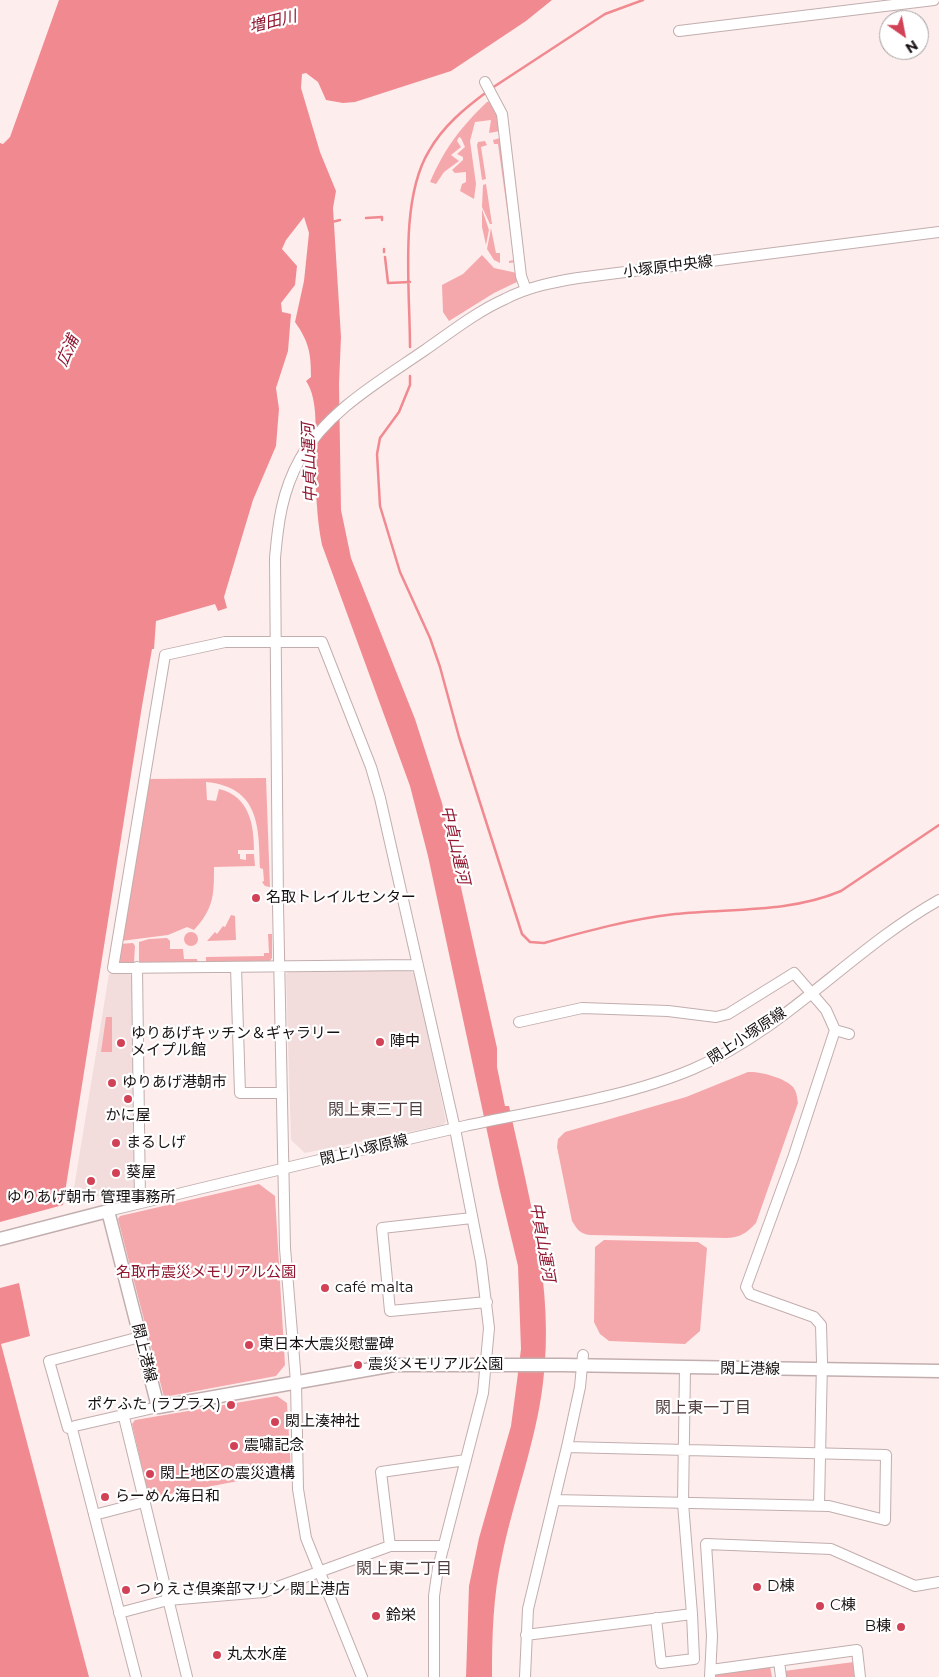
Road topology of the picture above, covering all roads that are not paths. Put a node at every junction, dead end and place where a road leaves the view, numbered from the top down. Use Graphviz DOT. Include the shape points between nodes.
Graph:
graph roads {
  1 [pos="934,0"];
  2 [pos="679,31"];
  3 [pos="488,88"];
  4 [pos="939,232"];
  5 [pos="526,290"];
  6 [pos="275,642"];
  7 [pos="939,900"];
  8 [pos="418,965"];
  9 [pos="279,966"];
  10 [pos="136,967"];
  11 [pos="236,967"];
  12 [pos="812,992"];
  13 [pos="519,1022"];
  14 [pos="835,1030"];
  15 [pos="849,1034"];
  16 [pos="282,1093"];
  17 [pos="455,1129"];
  18 [pos="284,1168"];
  19 [pos="140,1203"];
  20 [pos="108,1211"];
  21 [pos="472,1218"];
  22 [pos="0,1239"];
  23 [pos="487,1302"];
  24 [pos="140,1337"];
  25 [pos="582,1360"];
  26 [pos="486,1364"];
  27 [pos="685,1368"];
  28 [pos="822,1370"];
  29 [pos="939,1371"];
  30 [pos="296,1382"];
  31 [pos="158,1407"];
  32 [pos="123,1414"];
  33 [pos="72,1429"];
  34 [pos="567,1447"];
  35 [pos="684,1449"];
  36 [pos="820,1452"];
  37 [pos="466,1460"];
  38 [pos="554,1500"];
  39 [pos="144,1502"];
  40 [pos="683,1503"];
  41 [pos="819,1505"];
  42 [pos="94,1515"];
  43 [pos="390,1546"];
  44 [pos="444,1546"];
  45 [pos="319,1571"];
  46 [pos="939,1582"];
  47 [pos="168,1600"];
  48 [pos="119,1613"];
  49 [pos="692,1614"];
  50 [pos="656,1618"];
  51 [pos="526,1635"];
  52 [pos="779,1661"];
  53 [pos="710,1673"];
  54 [pos="431,1676"];
  55 [pos="136,1677"];
  56 [pos="187,1677"];
  57 [pos="362,1677"];
  58 [pos="525,1677"];
  59 [pos="781,1677"];
  60 [pos="860,1677"];
  1 -- 2 [label="street"];
  3 -- 5 [label="street" via="502,114 521,276"];
  4 -- 5 [label="street, 小塚原中央線" via="578,278"];
  5 -- 6 [label="street, 小塚原中央線" via="487,309 416,356 350,403 315,437 284,495 278,518"];
  6 -- 8 [label="street" via="322,642 376,782"];
  6 -- 9 [label="street"];
  6 -- 10 [label="street" via="225,642 165,655 113,968"];
  7 -- 12 [label="street, 閖上小塚原線" via="892,929"];
  8 -- 9 [label="street"];
  8 -- 17 [label="street"];
  9 -- 11 [label="street"];
  9 -- 16 [label="street"];
  10 -- 11 [label="street"];
  10 -- 19 [label="street"];
  11 -- 16 [label="street" via="240,1093"];
  12 -- 13 [label="street" via="794,973 728,1014 716,1017 668,1010 582,1008"];
  12 -- 14 [label="street" via="832,1019"];
  12 -- 17 [label="street, 閖上小塚原線" via="763,1030 693,1069 656,1083"];
  14 -- 15 [label="street"];
  14 -- 28 [label="street" via="746,1287 750,1294 819,1321 822,1328"];
  16 -- 18 [label="street"];
  17 -- 18 [label="street, 閖上小塚原線"];
  17 -- 21 [label="street"];
  18 -- 19 [label="street, 閖上小塚原線"];
  18 -- 30 [label="street" via="285,1248"];
  19 -- 20 [label="street, 閖上小塚原線"];
  20 -- 22 [label="main road"];
  20 -- 24 [label="main road, 閖上港線"];
  21 -- 23 [label="street"];
  21 -- 23 [label="street" via="382,1228 390,1311"];
  23 -- 26 [label="street"];
  24 -- 31 [label="main road, 閖上港線"];
  24 -- 33 [label="street" via="49,1361 68,1428"];
  25 -- 26 [label="main road, 閖上港線" via="561,1365"];
  25 -- 27 [label="main road, 閖上港線"];
  25 -- 34 [label="street" via="580,1387"];
  26 -- 30 [label="main road" via="394,1365"];
  26 -- 37 [label="street" via="483,1393"];
  27 -- 28 [label="main road, 閖上港線"];
  27 -- 35 [label="street"];
  28 -- 29 [label="main road, 閖上港線"];
  28 -- 36 [label="street"];
  30 -- 31 [label="main road"];
  30 -- 45 [label="street" via="301,1514"];
  31 -- 32 [label="street"];
  32 -- 33 [label="street"];
  32 -- 39 [label="street"];
  33 -- 42 [label="street"];
  34 -- 35 [label="street"];
  34 -- 38 [label="street"];
  35 -- 36 [label="street"];
  35 -- 40 [label="street"];
  36 -- 41 [label="street"];
  36 -- 41 [label="street" via="886,1455 885,1520"];
  37 -- 43 [label="street" via="380,1472"];
  37 -- 44 [label="street"];
  38 -- 40 [label="street"];
  38 -- 51 [label="street" via="532,1584"];
  39 -- 42 [label="street"];
  39 -- 47 [label="street"];
  40 -- 41 [label="street"];
  40 -- 49 [label="street"];
  42 -- 48 [label="street"];
  43 -- 44 [label="street"];
  43 -- 45 [label="street"];
  44 -- 54 [label="street" via="434,1596"];
  45 -- 47 [label="street" via="264,1592"];
  45 -- 57 [label="street"];
  46 -- 53 [label="street" via="915,1586 831,1549 706,1544 712,1636"];
  47 -- 48 [label="street"];
  47 -- 56 [label="street"];
  48 -- 55 [label="street"];
  49 -- 50 [label="street"];
  49 -- 50 [label="street" via="694,1659 662,1663"];
  50 -- 51 [label="street"];
  51 -- 58 [label="street"];
  52 -- 53 [label="street"];
  52 -- 59 [label="street"];
  52 -- 60 [label="street" via="857,1650"];
}
